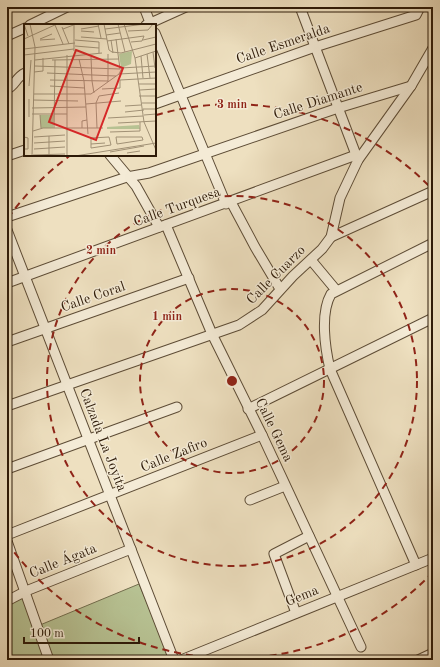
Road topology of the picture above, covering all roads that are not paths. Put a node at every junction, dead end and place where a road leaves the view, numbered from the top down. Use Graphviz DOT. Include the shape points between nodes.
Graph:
graph roads {
  1 [pos="67,7"];
  2 [pos="144,7"];
  3 [pos="186,7"];
  4 [pos="300,7"];
  5 [pos="420,9"];
  6 [pos="32,24"];
  7 [pos="149,24"];
  8 [pos="24,28"];
  9 [pos="7,36"];
  10 [pos="156,36"];
  11 [pos="315,48"];
  12 [pos="433,48"];
  13 [pos="430,58"];
  14 [pos="24,73"];
  15 [pos="411,86"];
  16 [pos="7,89"];
  17 [pos="181,94"];
  18 [pos="156,104"];
  19 [pos="338,108"];
  20 [pos="24,150"];
  21 [pos="204,154"];
  22 [pos="7,156"];
  23 [pos="111,156"];
  24 [pos="357,158"];
  25 [pos="127,177"];
  26 [pos="433,191"];
  27 [pos="228,203"];
  28 [pos="7,217"];
  29 [pos="163,226"];
  30 [pos="7,230"];
  31 [pos="332,237"];
  32 [pos="433,243"];
  33 [pos="311,260"];
  34 [pos="26,278"];
  35 [pos="189,278"];
  36 [pos="7,284"];
  37 [pos="280,289"];
  38 [pos="336,290"];
  39 [pos="433,318"];
  40 [pos="45,329"];
  41 [pos="212,334"];
  42 [pos="7,342"];
  43 [pos="330,369"];
  44 [pos="67,385"];
  45 [pos="7,406"];
  46 [pos="177,407"];
  47 [pos="248,409"];
  48 [pos="262,435"];
  49 [pos="88,440"];
  50 [pos="7,469"];
  51 [pos="285,486"];
  52 [pos="109,495"];
  53 [pos="250,500"];
  54 [pos="7,535"];
  55 [pos="309,536"];
  56 [pos="7,541"];
  57 [pos="131,548"];
  58 [pos="433,558"];
  59 [pos="416,565"];
  60 [pos="26,591"];
  61 [pos="337,597"];
  62 [pos="7,601"];
  63 [pos="296,613"];
  64 [pos="361,647"];
  65 [pos="433,653"];
  66 [pos="49,660"];
  67 [pos="174,660"];
  68 [pos="181,660"];
  69 [pos="418,660"];
  1 -- 6 [label="street"];
  2 -- 7 [label="street"];
  3 -- 7 [label="street"];
  4 -- 11 [label="street"];
  5 -- 11 [label="street, Calle Esmeralda" via="416,14"];
  8 -- 9 [label="street"];
  10 -- 17 [label="street"];
  11 -- 17 [label="street, Calle Esmeralda"];
  11 -- 19 [label="street"];
  12 -- 13 [label="street"];
  13 -- 15 [label="street"];
  14 -- 16 [label="street"];
  15 -- 19 [label="street, Calle Diamante"];
  15 -- 24 [label="street"];
  17 -- 18 [label="street, Calle Esmeralda"];
  17 -- 21 [label="street"];
  19 -- 21 [label="street, Calle Diamante"];
  19 -- 24 [label="street"];
  20 -- 22 [label="street"];
  21 -- 25 [label="street, Calle Diamante" via="149,173"];
  21 -- 27 [label="street"];
  23 -- 25 [label="street, Calle Gema"];
  24 -- 27 [label="street, Calle Turquesa"];
  24 -- 31 [label="street" via="340,198"];
  25 -- 28 [label="street, Calle Diamante"];
  25 -- 29 [label="street, Calle Gema"];
  26 -- 31 [label="street"];
  27 -- 29 [label="street, Calle Turquesa"];
  27 -- 37 [label="street"];
  29 -- 34 [label="street, Calle Turquesa"];
  29 -- 35 [label="street, Calle Gema"];
  30 -- 34 [label="street, Calzada La Joyita"];
  31 -- 33 [label="street, Calle Cuarzo"];
  32 -- 38 [label="street"];
  33 -- 37 [label="street, Calle Cuarzo"];
  33 -- 38 [label="street"];
  34 -- 36 [label="street, Calle Turquesa"];
  34 -- 40 [label="street, Calzada La Joyita"];
  35 -- 40 [label="street, Calle Coral"];
  35 -- 41 [label="street, Calle Gema"];
  37 -- 41 [label="street, Calle Cuarzo" via="268,305 252,318"];
  38 -- 43 [label="street" via="331,294 326,306 325,350"];
  39 -- 43 [label="street"];
  40 -- 42 [label="street, Calle Coral"];
  40 -- 44 [label="street, Calzada La Joyita"];
  41 -- 44 [label="street, Calle Cuarzo"];
  41 -- 47 [label="street, Calle Gema"];
  43 -- 47 [label="street"];
  43 -- 59 [label="street"];
  44 -- 45 [label="street, Calle Cuarzo"];
  44 -- 49 [label="street, Calzada La Joyita"];
  46 -- 49 [label="street"];
  47 -- 48 [label="street, Calle Gema"];
  48 -- 51 [label="street, Calle Gema"];
  48 -- 52 [label="street, Calle Zafiro"];
  49 -- 50 [label="street"];
  49 -- 52 [label="street, Calzada La Joyita"];
  51 -- 53 [label="street"];
  51 -- 55 [label="street, Calle Gema"];
  52 -- 54 [label="street, Calle Zafiro"];
  52 -- 57 [label="street, Calzada La Joyita"];
  55 -- 61 [label="street, Calle Gema"];
  55 -- 63 [label="street" via="274,554"];
  56 -- 60 [label="street"];
  57 -- 60 [label="street, Calle Ágata"];
  57 -- 67 [label="street, Calzada La Joyita"];
  58 -- 59 [label="street, Gema"];
  59 -- 61 [label="street, Gema"];
  60 -- 62 [label="street, Calle Ágata"];
  60 -- 66 [label="street"];
  61 -- 63 [label="street, Gema"];
  61 -- 64 [label="street, Calle Gema"];
  63 -- 68 [label="street, Gema"];
  65 -- 69 [label="street"];
}
